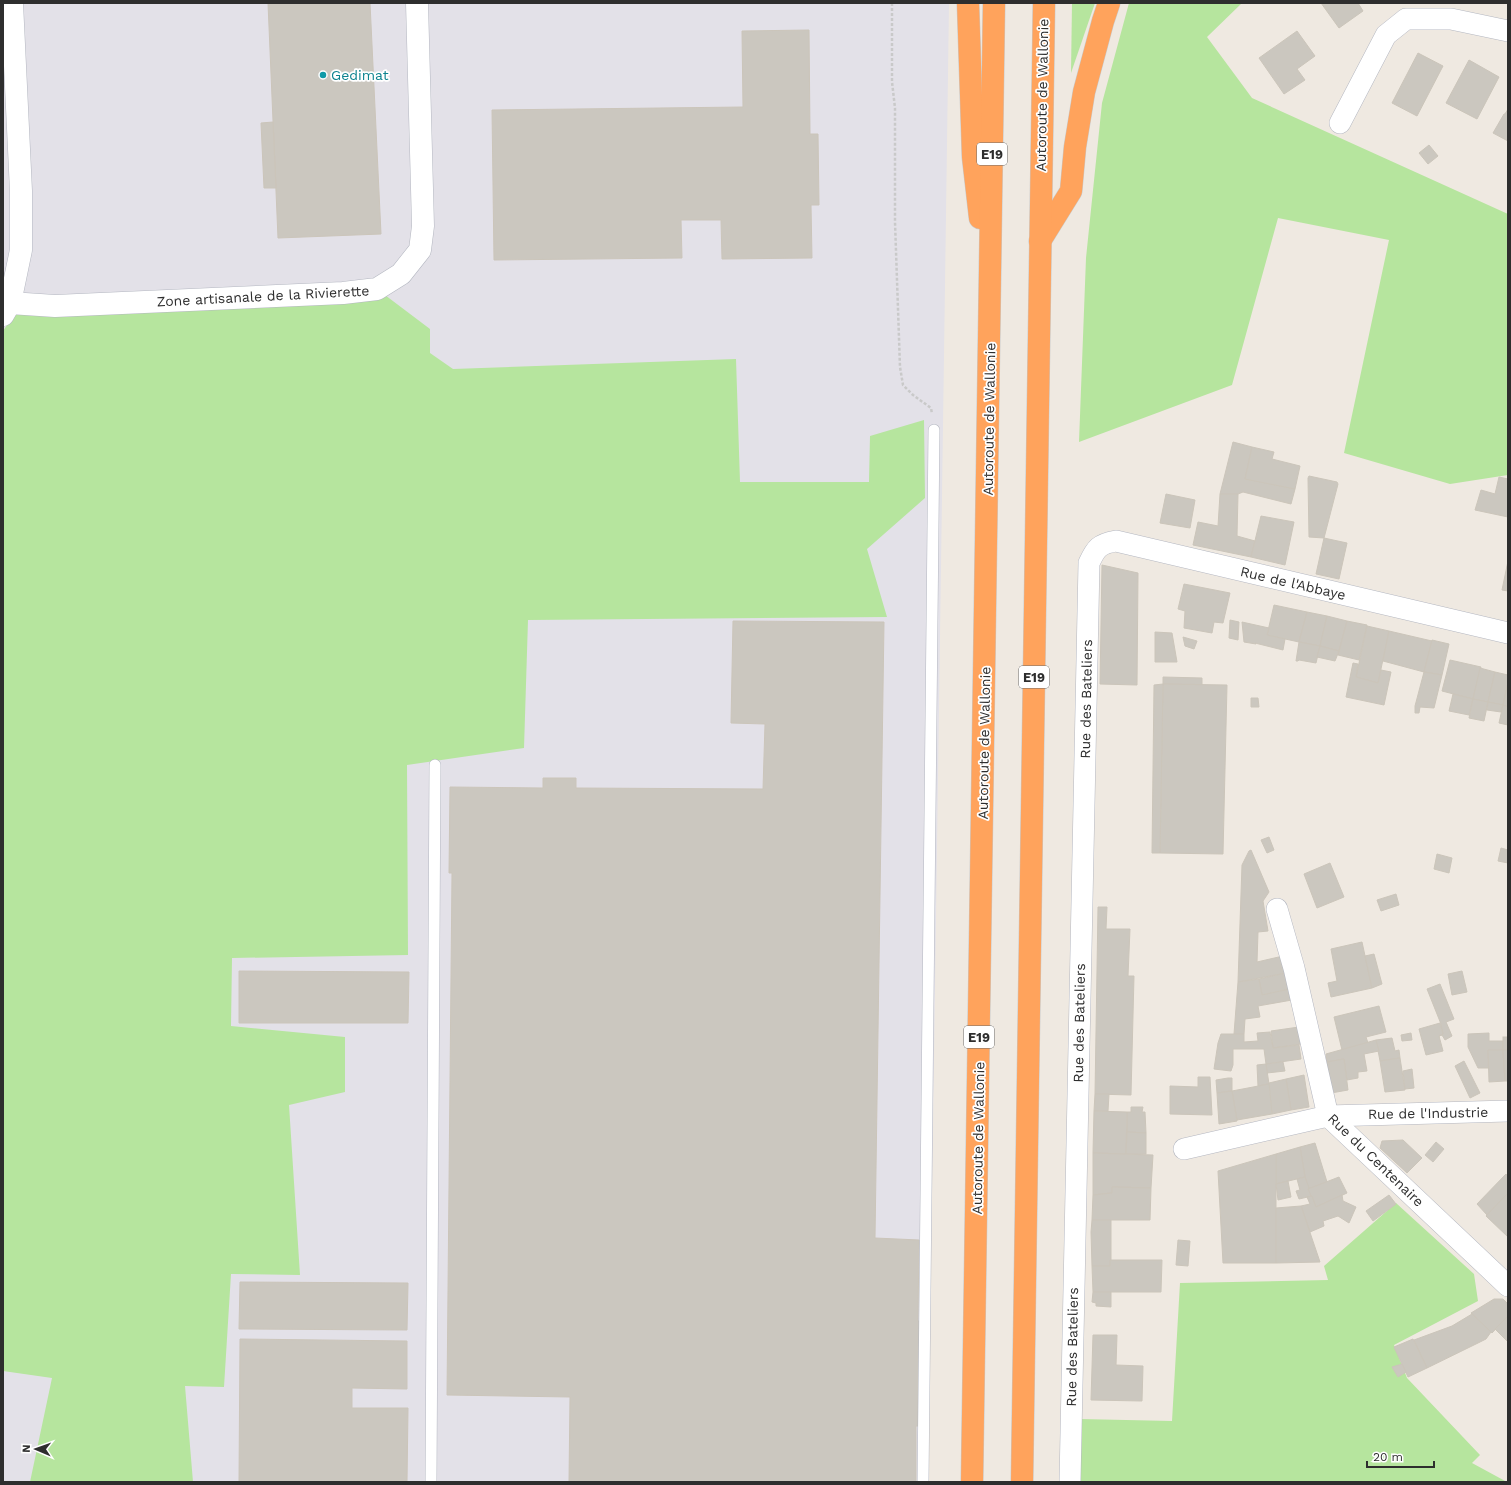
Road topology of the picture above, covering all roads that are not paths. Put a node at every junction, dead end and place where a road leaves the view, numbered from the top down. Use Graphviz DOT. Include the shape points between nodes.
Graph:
graph roads {
  1 [pos="12,3"];
  2 [pos="418,3"];
  3 [pos="968,3"];
  4 [pos="994,3"];
  5 [pos="1044,3"];
  6 [pos="1109,3"];
  7 [pos="1508,31"];
  8 [pos="1340,123"];
  9 [pos="1040,241"];
  10 [pos="990,304"];
  11 [pos="6,309"];
  12 [pos="934,430"];
  13 [pos="1089,563"];
  14 [pos="1508,633"];
  15 [pos="435,765"];
  16 [pos="1277,909"];
  17 [pos="1508,1111"];
  18 [pos="1328,1116"];
  19 [pos="1184,1149"];
  20 [pos="1508,1286"];
  21 [pos="431,1482"];
  22 [pos="923,1482"];
  23 [pos="972,1482"];
  24 [pos="1022,1482"];
  25 [pos="1070,1482"];
  1 -- 11 [label="street, Zone artisanale de la Rivierette" via="21,250"];
  2 -- 11 [label="street, Zone artisanale de la Rivierette" via="423,226 420,250 401,274 377,290"];
  3 -- 10 [label="highway" via="973,157"];
  4 -- 10 [label="highway, Autoroute de Wallonie / E19"];
  5 -- 9 [label="highway, Autoroute de Wallonie / E19"];
  6 -- 9 [label="highway" via="1084,92 1071,191"];
  7 -- 8 [label="street" via="1451,19 1406,19 1386,35"];
  9 -- 24 [label="highway, Autoroute de Wallonie / E19"];
  10 -- 23 [label="highway, Autoroute de Wallonie / E19"];
  12 -- 22 [label="lane"];
  13 -- 14 [label="street, Rue de l'Abbaye" via="1096,549 1104,543 1116,541"];
  13 -- 25 [label="street, Rue des Bateliers"];
  15 -- 21 [label="lane"];
  16 -- 18 [label="street, Rue du Centenaire" via="1294,968"];
  17 -- 18 [label="street, Rue de l'Industrie"];
  18 -- 19 [label="street, Rue de l'Industrie"];
  18 -- 20 [label="street, Rue du Centenaire"];
}
